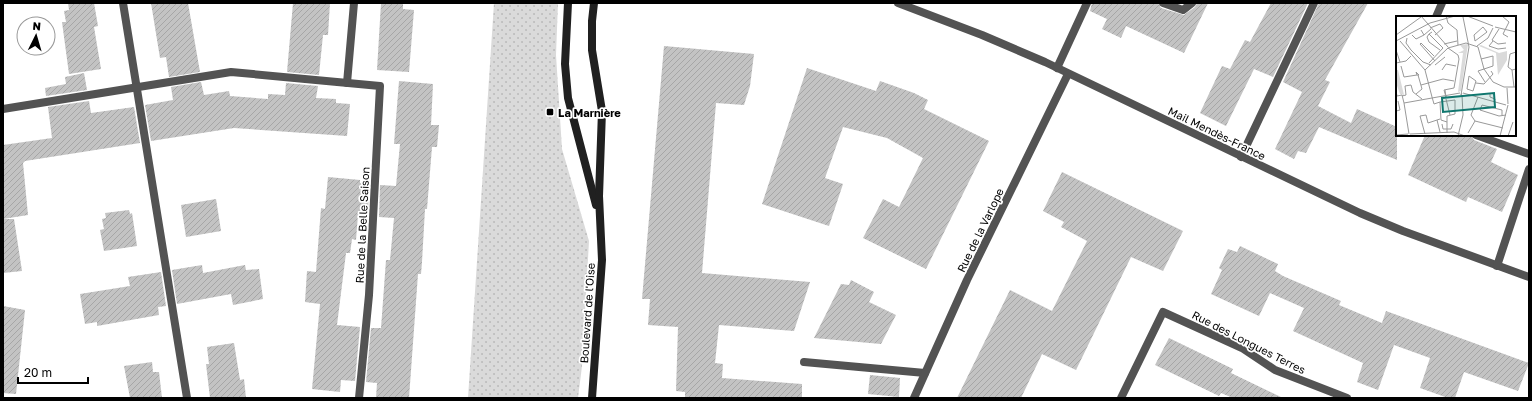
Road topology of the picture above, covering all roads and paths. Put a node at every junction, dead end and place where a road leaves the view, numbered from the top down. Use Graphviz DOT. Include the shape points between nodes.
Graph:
graph roads {
  1 [pos="123,3"];
  2 [pos="354,3"];
  3 [pos="568,3"];
  4 [pos="594,3"];
  5 [pos="898,3"];
  6 [pos="1087,3"];
  7 [pos="1163,3"];
  8 [pos="1192,3"];
  9 [pos="1314,3"];
  10 [pos="1442,3"];
  11 [pos="1436,16"];
  12 [pos="1057,68"];
  13 [pos="1068,74"];
  14 [pos="347,83"];
  15 [pos="136,87"];
  16 [pos="3,109"];
  17 [pos="1479,136"];
  18 [pos="1529,154"];
  19 [pos="1241,157"];
  20 [pos="1529,168"];
  21 [pos="602,229"];
  22 [pos="1497,266"];
  23 [pos="1529,277"];
  24 [pos="804,362"];
  25 [pos="925,373"];
  26 [pos="187,398"];
  27 [pos="359,398"];
  28 [pos="592,398"];
  29 [pos="914,398"];
  30 [pos="1121,398"];
  31 [pos="1347,398"];
  1 -- 15 [label="street"];
  2 -- 14 [label="street"];
  3 -- 21 [label="main road, Boulevard de l'Oise" via="565,64 568,98"];
  4 -- 21 [label="main road, Boulevard de l'Oise" via="592,50 602,111 599,196"];
  5 -- 12 [label="street, Mail Mendès-France" via="982,35"];
  6 -- 12 [label="street"];
  7 -- 8 [label="street" via="1183,10"];
  9 -- 19 [label="street"];
  10 -- 11 [label="street"];
  12 -- 13 [label="street, Mail Mendès-France"];
  13 -- 19 [label="street, Mail Mendès-France"];
  13 -- 25 [label="street, Rue de la Varlope" via="967,280"];
  14 -- 15 [label="street, Rue de la Belle Saison" via="231,72"];
  14 -- 27 [label="street, Rue de la Belle Saison" via="380,86 369,295"];
  15 -- 16 [label="street, Rue de la Belle Saison"];
  15 -- 26 [label="street"];
  17 -- 18 [label="street"];
  19 -- 22 [label="street, Mail Mendès-France" via="1360,213"];
  20 -- 22 [label="street"];
  21 -- 28 [label="main road, Boulevard de l'Oise" via="601,286"];
  22 -- 23 [label="street, Mail Mendès-France"];
  24 -- 25 [label="street"];
  25 -- 29 [label="street, Rue de la Varlope"];
  30 -- 31 [label="street, Rue des Longues Terres" via="1163,312 1242,348 1275,370"];
}
